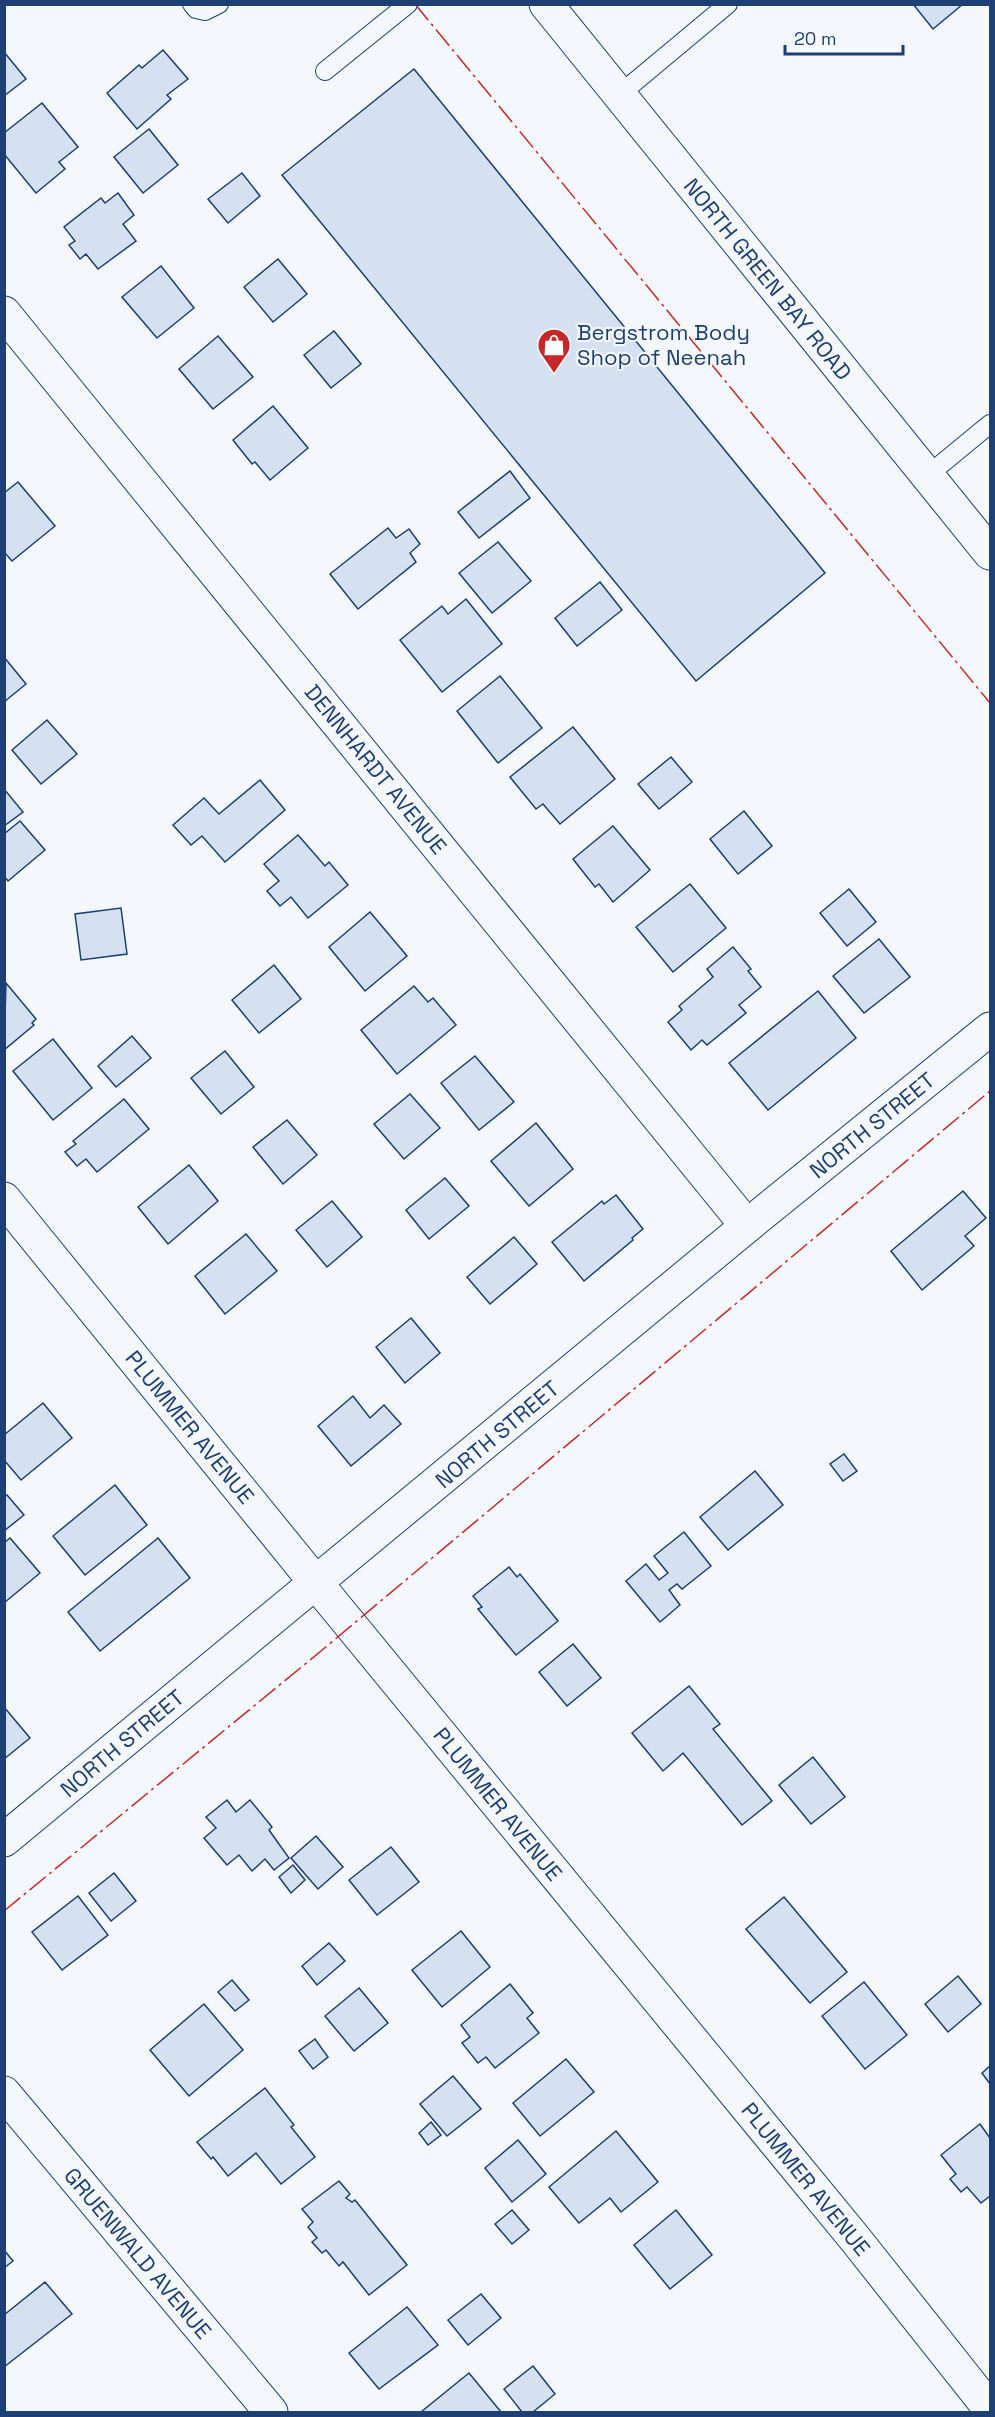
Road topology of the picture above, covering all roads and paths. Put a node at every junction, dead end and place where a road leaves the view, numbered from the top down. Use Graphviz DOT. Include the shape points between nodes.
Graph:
graph roads {
  1 [pos="192,4"];
  2 [pos="219,4"];
  3 [pos="408,4"];
  4 [pos="546,4"];
  5 [pos="728,4"];
  6 [pos="325,71"];
  7 [pos="619,95"];
  8 [pos="4,313"];
  9 [pos="990,424"];
  10 [pos="928,475"];
  11 [pos="990,553"];
  12 [pos="990,1029"];
  13 [pos="4,1199"];
  14 [pos="747,1226"];
  15 [pos="316,1583"];
  16 [pos="4,1840"];
  17 [pos="4,2093"];
  18 [pos="990,2409"];
  19 [pos="271,2412"];
  1 -- 2 [label="lane" via="204,11"];
  3 -- 6 [label="lane"];
  4 -- 7 [label="street, NORTH GREEN BAY ROAD"];
  5 -- 7 [label="lane"];
  7 -- 10 [label="street, NORTH GREEN BAY ROAD"];
  8 -- 14 [label="street, DENNHARDT AVENUE"];
  9 -- 10 [label="lane"];
  10 -- 11 [label="street, NORTH GREEN BAY ROAD"];
  12 -- 14 [label="street, NORTH STREET"];
  13 -- 15 [label="street, PLUMMER AVENUE"];
  14 -- 15 [label="street, NORTH STREET"];
  15 -- 16 [label="street, NORTH STREET"];
  15 -- 18 [label="street, PLUMMER AVENUE" via="849,2231"];
  17 -- 19 [label="street, GRUENWALD AVENUE"];
}
